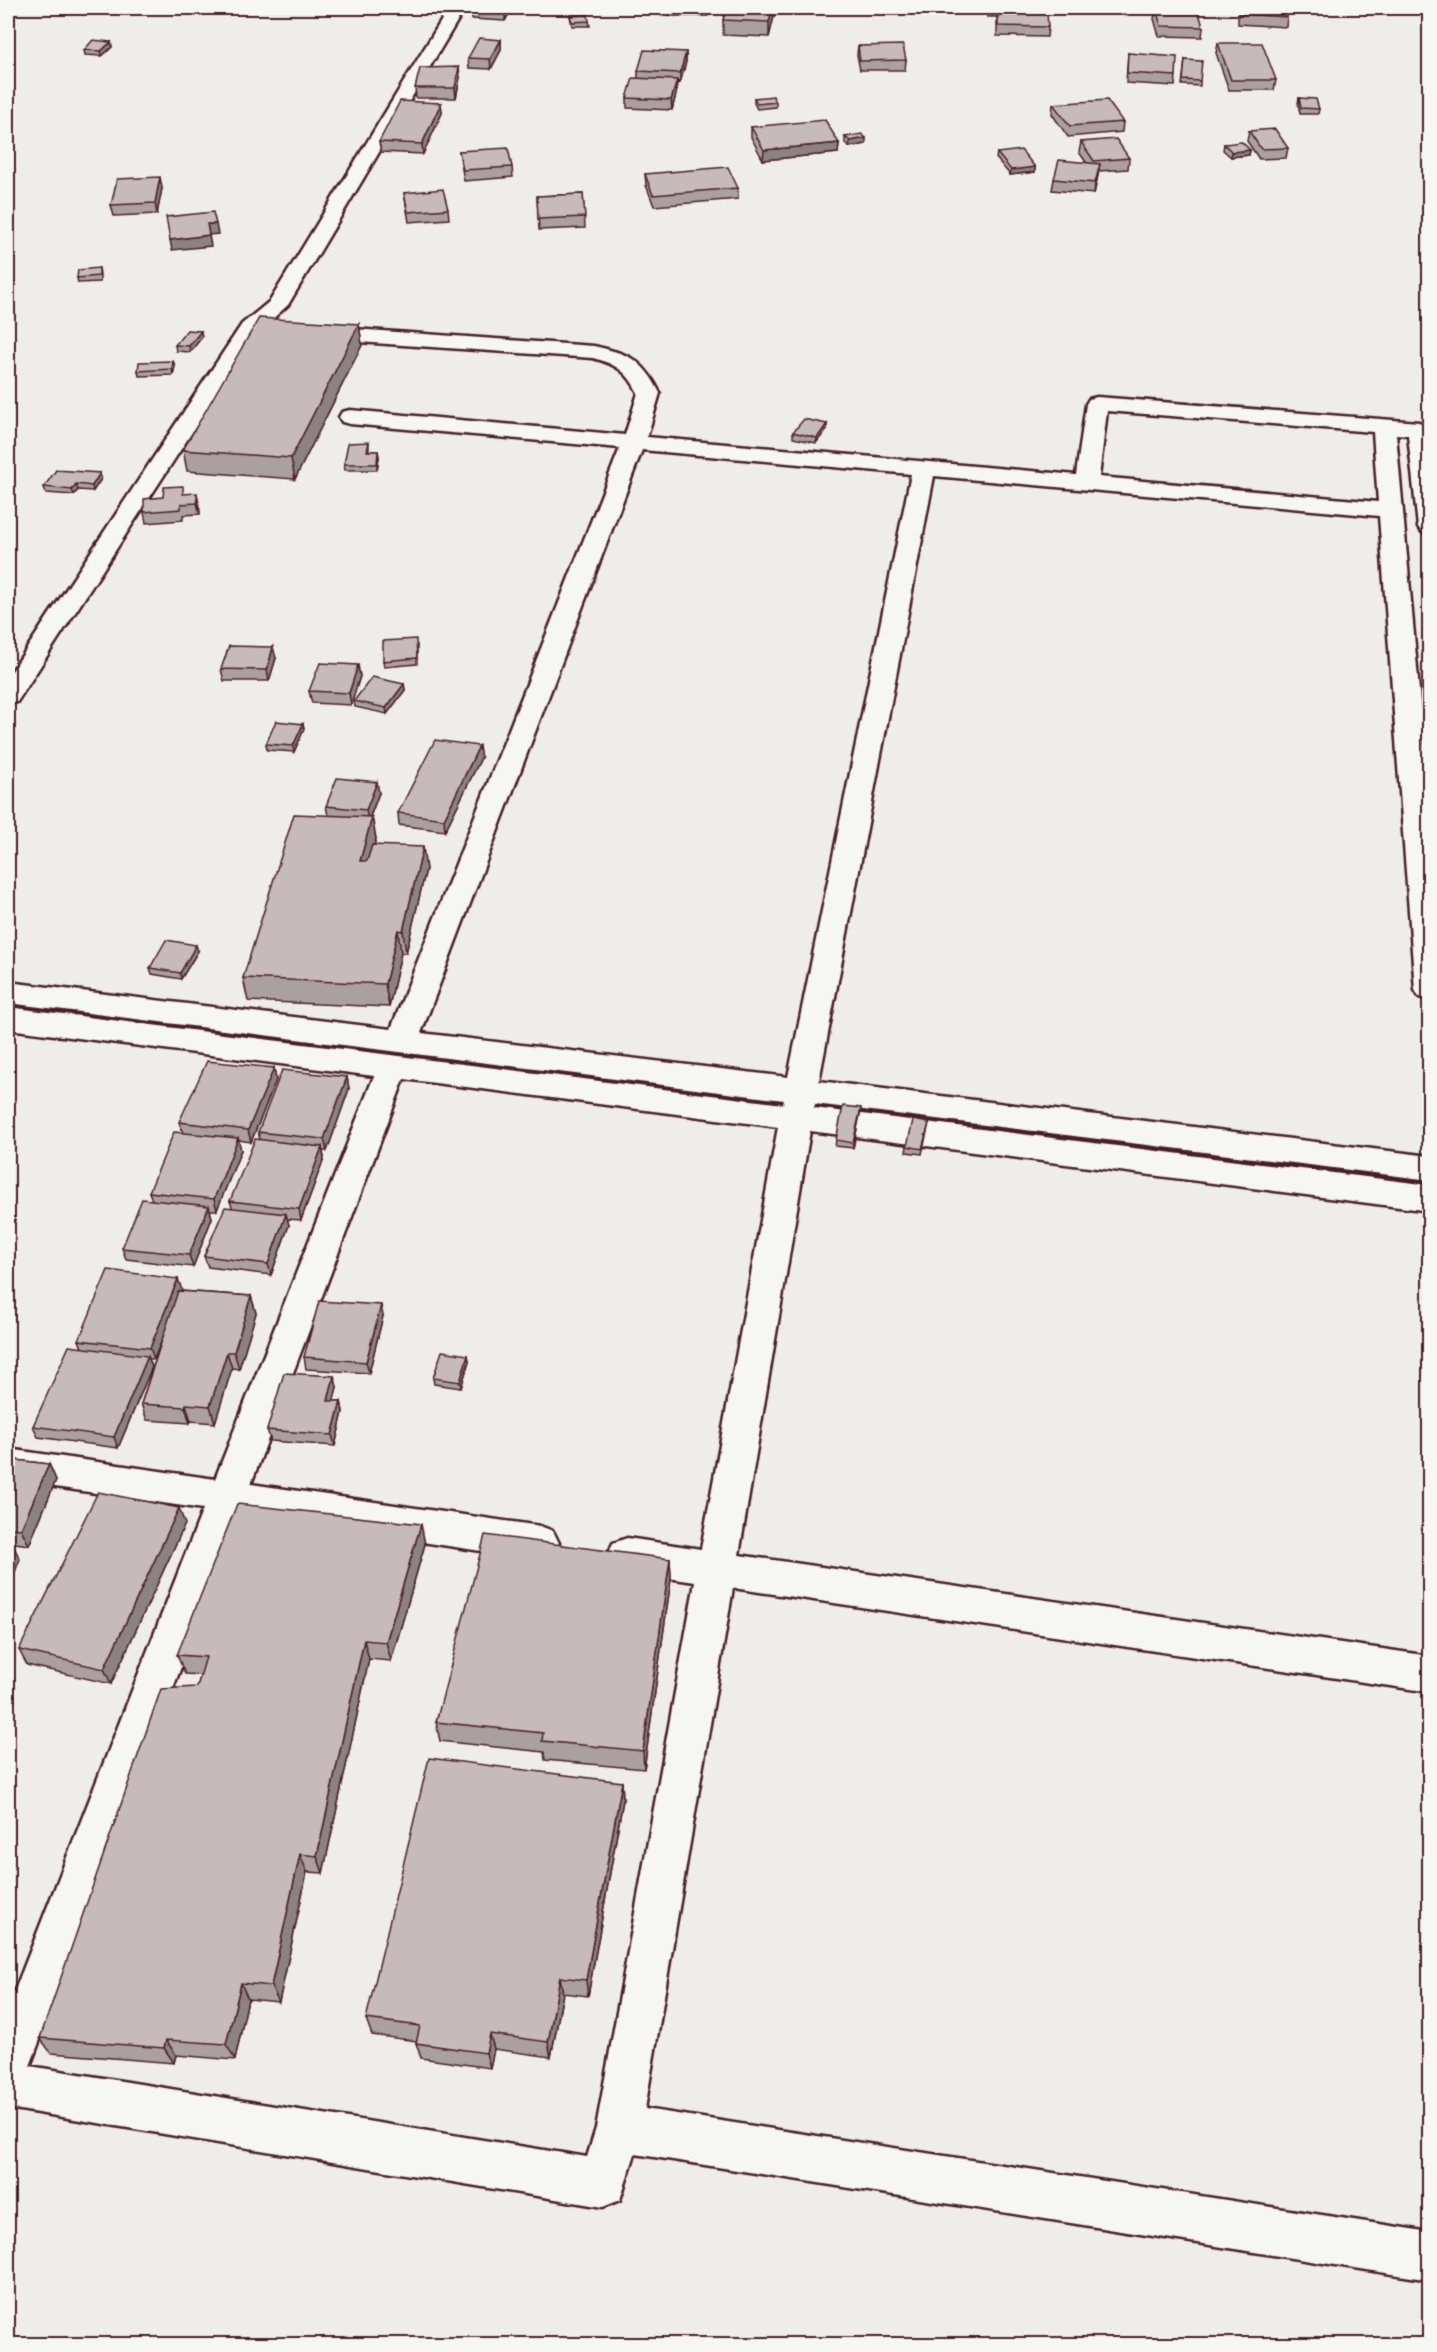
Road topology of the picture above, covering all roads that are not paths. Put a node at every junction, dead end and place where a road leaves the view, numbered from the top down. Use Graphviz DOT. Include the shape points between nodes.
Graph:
graph roads {
  1 [pos="457,8"];
  2 [pos="249,328"];
  3 [pos="350,417"];
  4 [pos="1384,426"];
  5 [pos="634,442"];
  6 [pos="924,467"];
  7 [pos="1087,482"];
  8 [pos="1391,510"];
  9 [pos="1430,527"];
  10 [pos="8,696"];
  11 [pos="1430,990"];
  12 [pos="8,993"];
  13 [pos="8,1018"];
  14 [pos="397,1054"];
  15 [pos="799,1104"];
  16 [pos="1430,1168"];
  17 [pos="1430,1198"];
  18 [pos="8,1464"];
  19 [pos="226,1496"];
  20 [pos="717,1569"];
  21 [pos="1430,1674"];
  22 [pos="8,2064"];
  23 [pos="8,2085"];
  24 [pos="619,2128"];
  25 [pos="1430,2256"];
  1 -- 2 [label="street" via="278,304"];
  2 -- 5 [label="street" via="594,352 624,359 640,373 649,393"];
  2 -- 10 [label="street"];
  3 -- 5 [label="street"];
  4 -- 7 [label="street" via="1097,404"];
  4 -- 8 [label="street"];
  4 -- 9 [label="street" via="1419,429"];
  5 -- 6 [label="street"];
  5 -- 14 [label="street"];
  6 -- 7 [label="street"];
  6 -- 15 [label="street"];
  7 -- 8 [label="street"];
  8 -- 11 [label="street"];
  12 -- 14 [label="street"];
  13 -- 14 [label="street"];
  14 -- 15 [label="street"];
  14 -- 19 [label="street"];
  15 -- 16 [label="street"];
  15 -- 17 [label="street"];
  15 -- 20 [label="street"];
  18 -- 19 [label="street"];
  19 -- 20 [label="street"];
  19 -- 22 [label="street"];
  20 -- 21 [label="street"];
  20 -- 24 [label="street"];
  23 -- 24 [label="street" via="603,2183"];
  24 -- 25 [label="street"];
}
